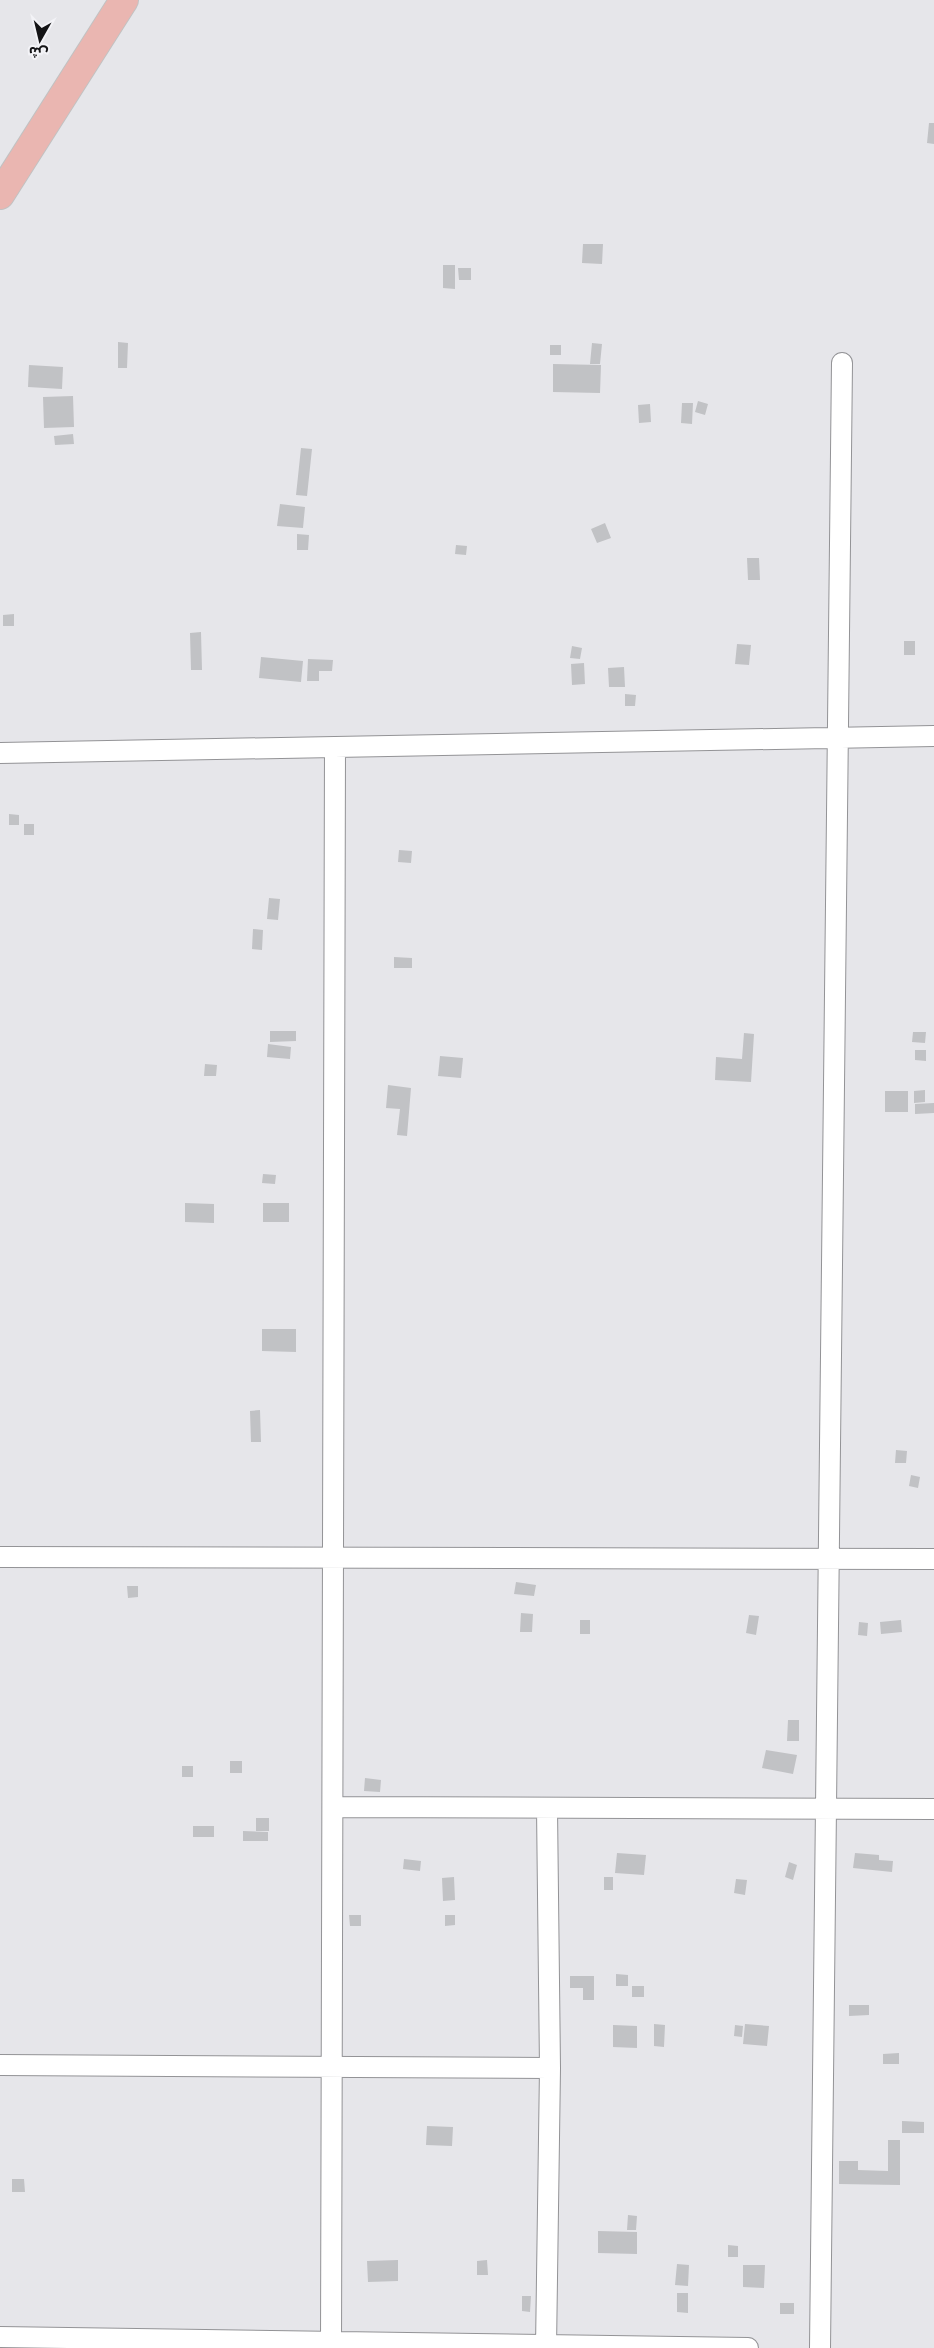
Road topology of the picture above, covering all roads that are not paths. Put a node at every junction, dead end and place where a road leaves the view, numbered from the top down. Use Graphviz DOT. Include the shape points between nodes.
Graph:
graph roads {
  1 [pos="124,0"];
  2 [pos="0,195"];
  3 [pos="842,363"];
  4 [pos="934,736"];
  5 [pos="838,738"];
  6 [pos="335,747"];
  7 [pos="0,753"];
  8 [pos="0,1558"];
  9 [pos="333,1558"];
  10 [pos="829,1559"];
  11 [pos="934,1559"];
  12 [pos="333,1807"];
  13 [pos="547,1808"];
  14 [pos="826,1809"];
  15 [pos="934,1809"];
  16 [pos="0,2065"];
  17 [pos="332,2067"];
  18 [pos="550,2068"];
  19 [pos="0,2337"];
  20 [pos="331,2345"];
  21 [pos="546,2347"];
  22 [pos="748,2348"];
  23 [pos="820,2348"];
  1 -- 2 [label="main road"];
  3 -- 5 [label="street"];
  4 -- 5 [label="street"];
  5 -- 6 [label="street"];
  5 -- 10 [label="street"];
  6 -- 7 [label="street"];
  6 -- 9 [label="street"];
  8 -- 9 [label="street"];
  9 -- 10 [label="street"];
  9 -- 12 [label="street"];
  10 -- 11 [label="street"];
  10 -- 14 [label="street"];
  12 -- 13 [label="street"];
  12 -- 17 [label="street"];
  13 -- 14 [label="street"];
  13 -- 18 [label="street"];
  14 -- 15 [label="street"];
  14 -- 23 [label="street"];
  16 -- 17 [label="street"];
  17 -- 18 [label="street"];
  17 -- 20 [label="street"];
  18 -- 21 [label="street"];
  19 -- 20 [label="street"];
  20 -- 21 [label="street"];
  21 -- 22 [label="street"];
}
